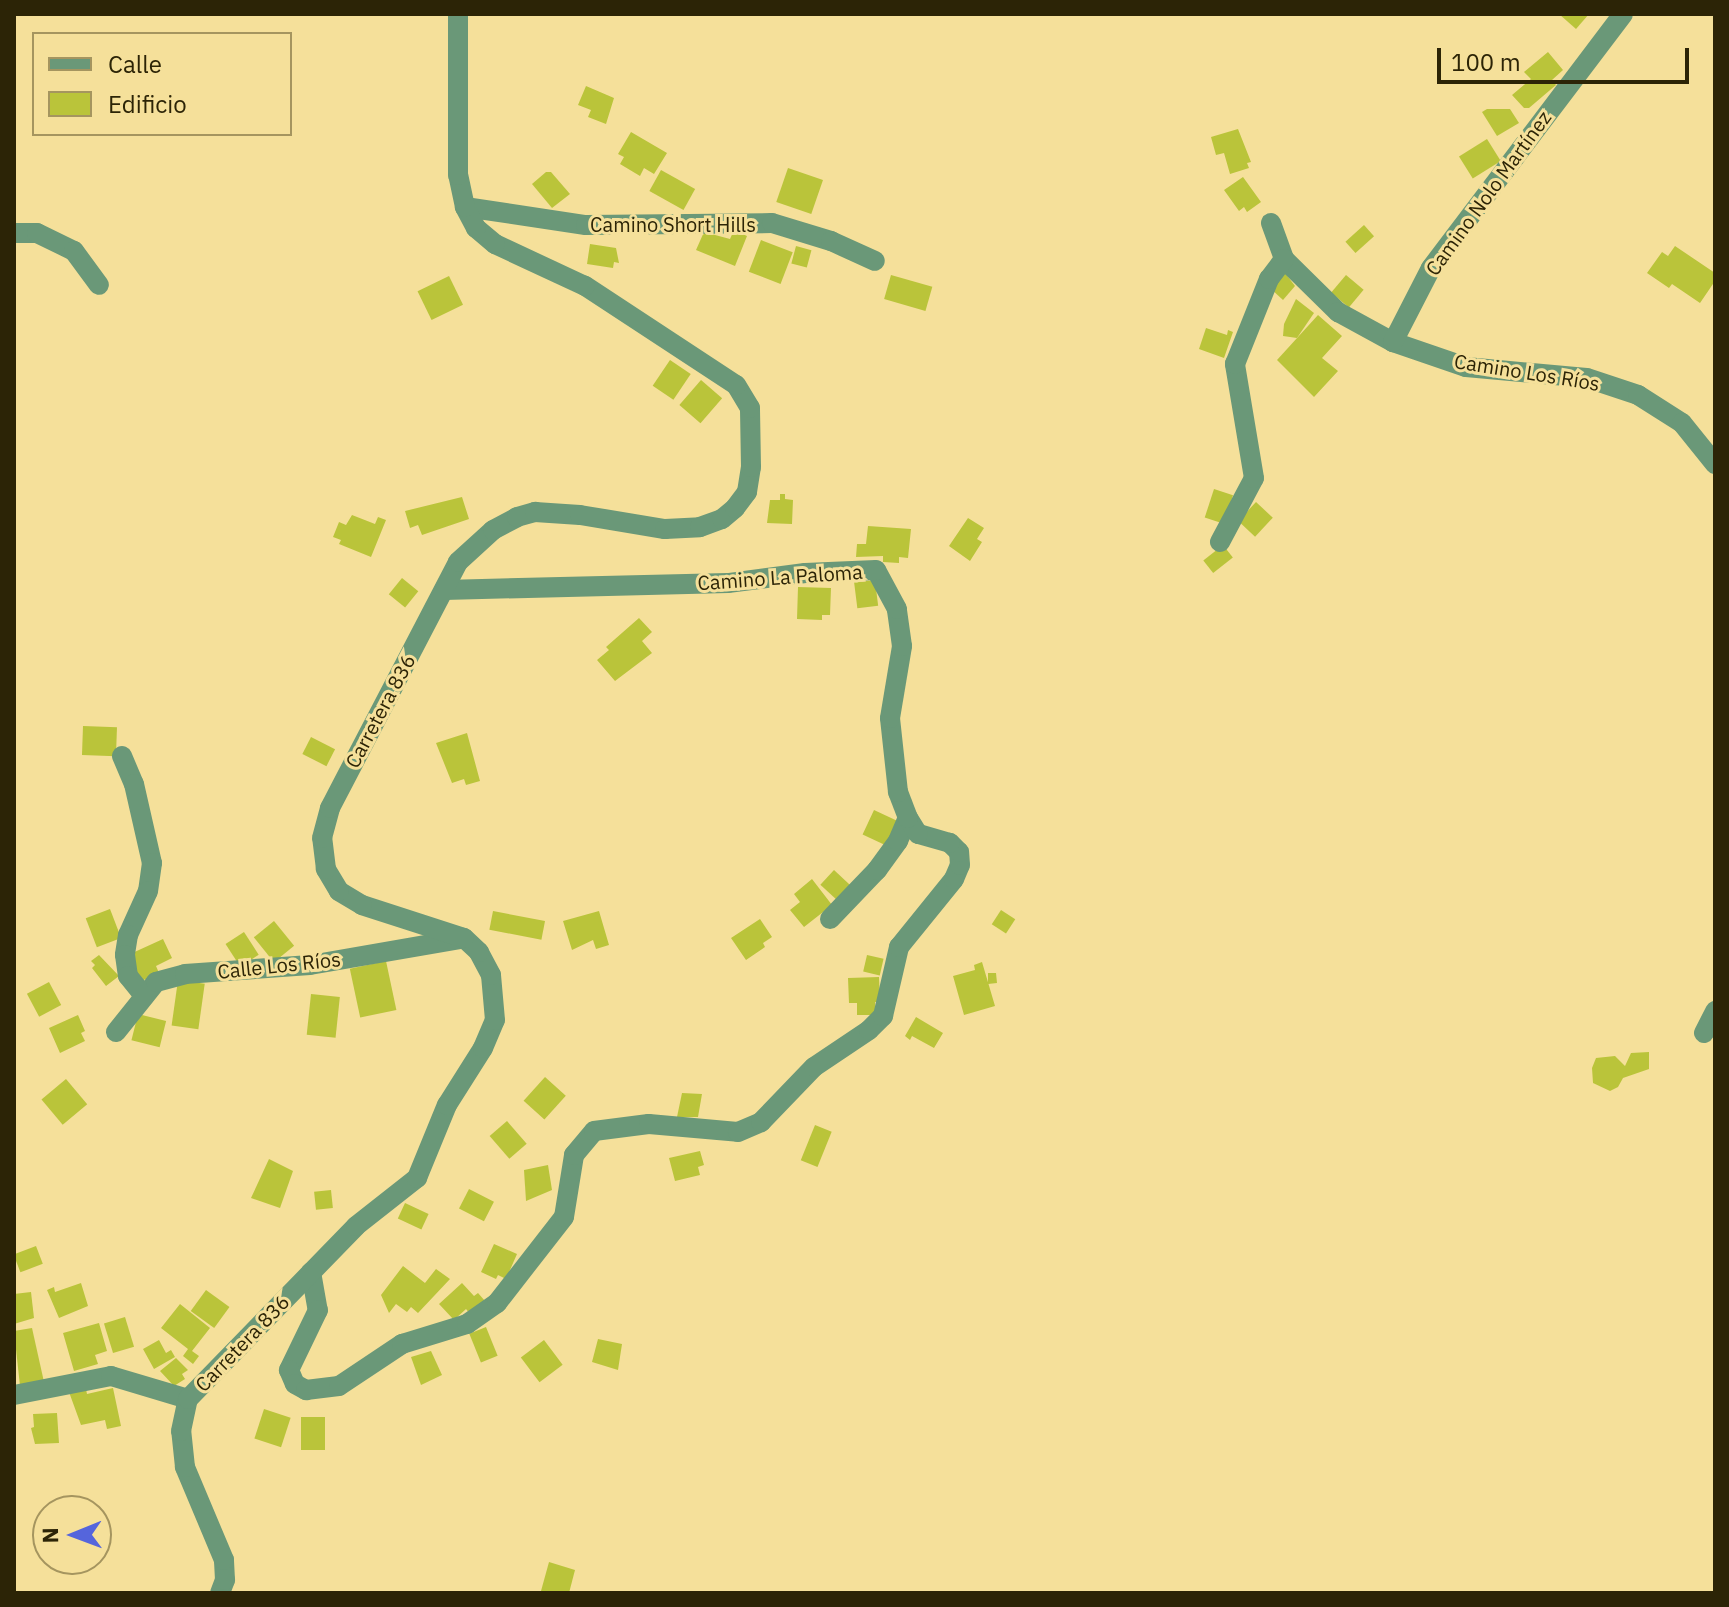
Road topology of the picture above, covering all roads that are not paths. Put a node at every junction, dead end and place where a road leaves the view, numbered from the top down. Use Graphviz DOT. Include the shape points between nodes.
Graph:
graph roads {
  1 [pos="458,14"];
  2 [pos="1623,14"];
  3 [pos="465,207"];
  4 [pos="1271,223"];
  5 [pos="14,233"];
  6 [pos="1284,259"];
  7 [pos="875,261"];
  8 [pos="99,285"];
  9 [pos="1393,342"];
  10 [pos="1715,464"];
  11 [pos="1220,542"];
  12 [pos="444,590"];
  13 [pos="122,756"];
  14 [pos="908,818"];
  15 [pos="830,919"];
  16 [pos="464,938"];
  17 [pos="144,996"];
  18 [pos="1715,1011"];
  19 [pos="116,1032"];
  20 [pos="1704,1033"];
  21 [pos="311,1272"];
  22 [pos="14,1395"];
  23 [pos="188,1399"];
  24 [pos="220,1593"];
  1 -- 3 [label="street, Carretera 836" via="458,175"];
  2 -- 9 [label="street, Camino Nolo Martínez" via="1431,268"];
  3 -- 7 [label="street, Camino Short Hills" via="586,225 772,223"];
  3 -- 12 [label="street, Carretera 836" via="476,228 495,244 585,286 736,385 750,408 751,467 747,492 735,508 700,527 665,529 535,512 517,517 493,530 458,562"];
  4 -- 6 [label="street, Camino Los Ríos"];
  5 -- 8 [label="street" via="37,233 74,251"];
  6 -- 9 [label="street, Camino Los Ríos" via="1338,312"];
  6 -- 11 [label="street" via="1269,279 1235,364 1254,478"];
  9 -- 10 [label="street, Camino Los Ríos" via="1466,367 1587,378 1638,395 1682,423"];
  12 -- 14 [label="street, Camino La Paloma" via="728,583 876,570 897,609 902,646 890,718 898,792"];
  12 -- 16 [label="street, Carretera 836" via="342,782 322,838 326,869 339,891 362,905"];
  13 -- 17 [label="street" via="152,863 148,891 125,955 128,976"];
  14 -- 15 [label="street" via="877,870"];
  14 -- 21 [label="street" via="918,834 950,843 959,852 954,879 899,947 883,1016 814,1067 761,1122 738,1132 649,1124 594,1131 574,1155 564,1217 497,1303 467,1324 402,1344 339,1386 306,1390 295,1384 289,1370 318,1310"];
  16 -- 17 [label="street, Calle Los Ríos" via="310,965 185,974 156,982"];
  16 -- 21 [label="street, Carretera 836" via="479,952 496,999 495,1020 483,1048 447,1105 417,1178 356,1226"];
  17 -- 19 [label="street, Calle Los Ríos"];
  18 -- 20 [label="street"];
  21 -- 23 [label="street, Carretera 836"];
  22 -- 23 [label="street" via="111,1376"];
  23 -- 24 [label="street, Carretera 836" via="181,1431 185,1467 224,1560"];
}
